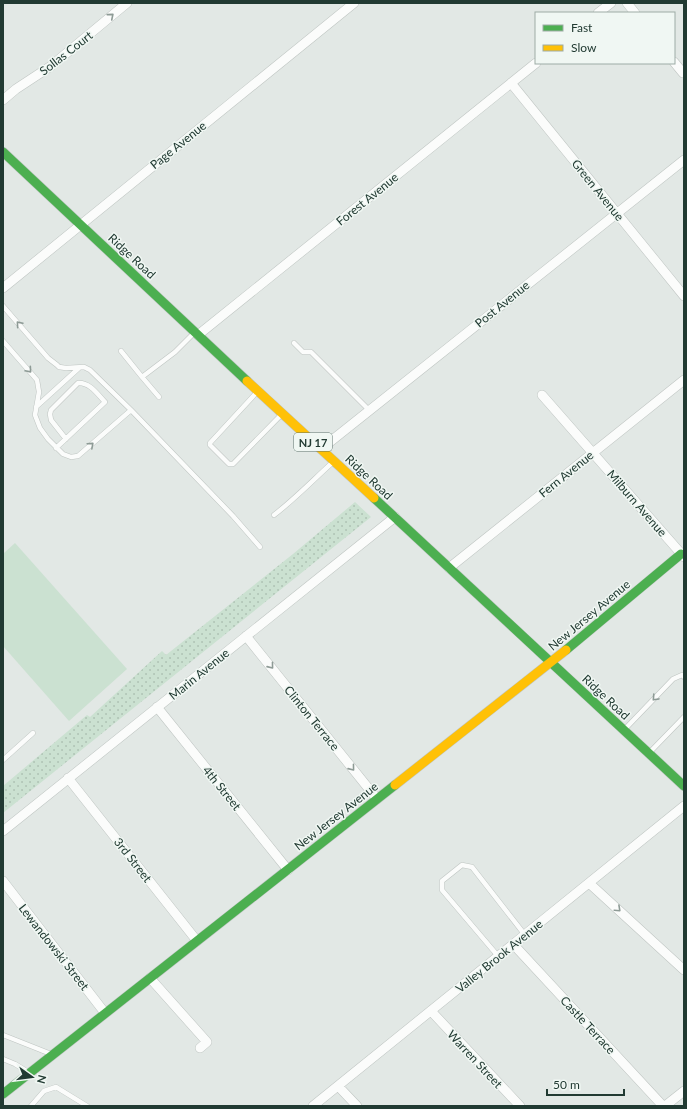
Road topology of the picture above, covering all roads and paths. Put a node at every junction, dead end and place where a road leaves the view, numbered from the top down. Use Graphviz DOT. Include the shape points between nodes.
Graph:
graph roads {
  1 [pos="127,3"];
  2 [pos="354,3"];
  3 [pos="611,3"];
  4 [pos="626,3"];
  5 [pos="599,12"];
  6 [pos="633,12"];
  7 [pos="675,63"];
  8 [pos="535,64"];
  9 [pos="683,73"];
  10 [pos="511,83"];
  11 [pos="3,100"];
  12 [pos="3,152"];
  13 [pos="684,160"];
  14 [pos="617,213"];
  15 [pos="80,225"];
  16 [pos="3,288"];
  17 [pos="684,296"];
  18 [pos="3,306"];
  19 [pos="197,334"];
  20 [pos="3,341"];
  21 [pos="294,343"];
  22 [pos="121,351"];
  23 [pos="79,368"];
  24 [pos="142,377"];
  25 [pos="684,380"];
  26 [pos="259,391"];
  27 [pos="542,395"];
  28 [pos="159,397"];
  29 [pos="36,406"];
  30 [pos="130,410"];
  31 [pos="369,410"];
  32 [pos="282,413"];
  33 [pos="66,439"];
  34 [pos="56,448"];
  35 [pos="321,449"];
  36 [pos="593,453"];
  37 [pos="334,461"];
  38 [pos="274,516"];
  39 [pos="395,517"];
  40 [pos="260,547"];
  41 [pos="682,555"];
  42 [pos="449,568"];
  43 [pos="246,636"];
  44 [pos="551,662"];
  45 [pos="684,677"];
  46 [pos="157,707"];
  47 [pos="684,717"];
  48 [pos="624,730"];
  49 [pos="33,733"];
  50 [pos="649,753"];
  51 [pos="3,760"];
  52 [pos="68,778"];
  53 [pos="684,786"];
  54 [pos="377,799"];
  55 [pos="684,806"];
  56 [pos="3,831"];
  57 [pos="288,870"];
  58 [pos="3,881"];
  59 [pos="589,883"];
  60 [pos="524,935"];
  61 [pos="197,941"];
  62 [pos="513,944"];
  63 [pos="498,956"];
  64 [pos="684,970"];
  65 [pos="150,978"];
  66 [pos="430,1011"];
  67 [pos="105,1013"];
  68 [pos="3,1035"];
  69 [pos="200,1048"];
  70 [pos="53,1055"];
  71 [pos="3,1059"];
  72 [pos="29,1074"];
  73 [pos="338,1086"];
  74 [pos="684,1091"];
  75 [pos="3,1094"];
  76 [pos="31,1106"];
  77 [pos="87,1106"];
  78 [pos="313,1106"];
  79 [pos="357,1106"];
  80 [pos="520,1106"];
  81 [pos="664,1106"];
  11 -- 1 [label="street, Sollas Court, one-way" via="51,66"];
  2 -- 15 [label="street, Page Avenue"];
  3 -- 5 [label="street"];
  4 -- 6 [label="street"];
  7 -- 9 [label="street"];
  8 -- 10 [label="street, Forest Avenue"];
  10 -- 14 [label="street, Green Avenue"];
  10 -- 19 [label="street, Forest Avenue"];
  12 -- 15 [label="main road, Ridge Road / NJ 17"];
  13 -- 14 [label="street, Post Avenue"];
  14 -- 17 [label="street, Green Avenue"];
  14 -- 31 [label="street, Post Avenue"];
  15 -- 16 [label="street, Page Avenue"];
  15 -- 19 [label="main road, Ridge Road / NJ 17"];
  23 -- 18 [label="lane, one-way" via="56,366"];
  19 -- 24 [label="lane"];
  19 -- 26 [label="main road, Ridge Road / NJ 17"];
  20 -- 29 [label="lane, one-way" via="37,380 39,392"];
  21 -- 31 [label="lane" via="303,352 312,352"];
  22 -- 24 [label="lane"];
  23 -- 29 [label="lane"];
  23 -- 30 [label="lane" via="90,370"];
  24 -- 28 [label="lane"];
  25 -- 36 [label="street, Fern Avenue"];
  26 -- 32 [label="main road, Ridge Road / NJ 17"];
  26 -- 32 [label="lane" via="210,446 229,464 233,464"];
  27 -- 36 [label="street, Milburn Avenue"];
  29 -- 34 [label="lane" via="40,428"];
  34 -- 30 [label="lane, one-way" via="70,457 78,456"];
  30 -- 40 [label="lane"];
  31 -- 35 [label="street, Post Avenue"];
  32 -- 35 [label="main road, Ridge Road / NJ 17"];
  33 -- 33 [label="lane" via="105,402 87,384 78,383 51,410 51,420"];
  33 -- 34 [label="lane"];
  35 -- 37 [label="main road, Ridge Road / NJ 17"];
  36 -- 41 [label="street, Milburn Avenue"];
  36 -- 42 [label="street, Fern Avenue"];
  37 -- 38 [label="lane"];
  37 -- 39 [label="main road, Ridge Road / NJ 17"];
  39 -- 42 [label="main road, Ridge Road / NJ 17"];
  39 -- 43 [label="street, Marin Avenue"];
  41 -- 44 [label="main road, New Jersey Avenue"];
  42 -- 44 [label="main road, Ridge Road / NJ 17"];
  43 -- 46 [label="street, Marin Avenue"];
  43 -- 54 [label="street, Clinton Terrace, one-way"];
  44 -- 48 [label="main road, Ridge Road / NJ 17"];
  44 -- 54 [label="main road, New Jersey Avenue"];
  45 -- 48 [label="lane, one-way" via="682,675 673,679"];
  46 -- 52 [label="street, Marin Avenue"];
  46 -- 57 [label="street, 4th Street"];
  47 -- 50 [label="lane"];
  48 -- 50 [label="main road, Ridge Road / NJ 17"];
  49 -- 51 [label="lane"];
  50 -- 53 [label="main road, Ridge Road / NJ 17"];
  52 -- 56 [label="street, Marin Avenue"];
  52 -- 61 [label="street, 3rd Street"];
  54 -- 57 [label="main road, New Jersey Avenue"];
  55 -- 59 [label="street, Valley Brook Avenue"];
  57 -- 61 [label="main road, New Jersey Avenue"];
  58 -- 67 [label="street, Lewandowski Street"];
  59 -- 60 [label="street, Valley Brook Avenue"];
  59 -- 64 [label="street, one-way"];
  60 -- 62 [label="street, Valley Brook Avenue"];
  60 -- 63 [label="lane" via="472,867 462,865 442,881 442,890"];
  61 -- 65 [label="main road, New Jersey Avenue"];
  62 -- 63 [label="street, Valley Brook Avenue"];
  62 -- 81 [label="street, Castle Terrace"];
  63 -- 66 [label="street, Valley Brook Avenue"];
  65 -- 67 [label="main road, New Jersey Avenue"];
  65 -- 69 [label="street" via="207,1042"];
  66 -- 73 [label="street, Valley Brook Avenue"];
  66 -- 80 [label="street, Warren Street"];
  67 -- 70 [label="main road, New Jersey Avenue"];
  68 -- 70 [label="lane"];
  70 -- 72 [label="main road, New Jersey Avenue"];
  71 -- 72 [label="lane"];
  72 -- 75 [label="main road, New Jersey Avenue"];
  73 -- 78 [label="street, Valley Brook Avenue"];
  73 -- 79 [label="street"];
  74 -- 81 [label="street"];
  76 -- 77 [label="lane" via="44,1090 56,1086"];
}
